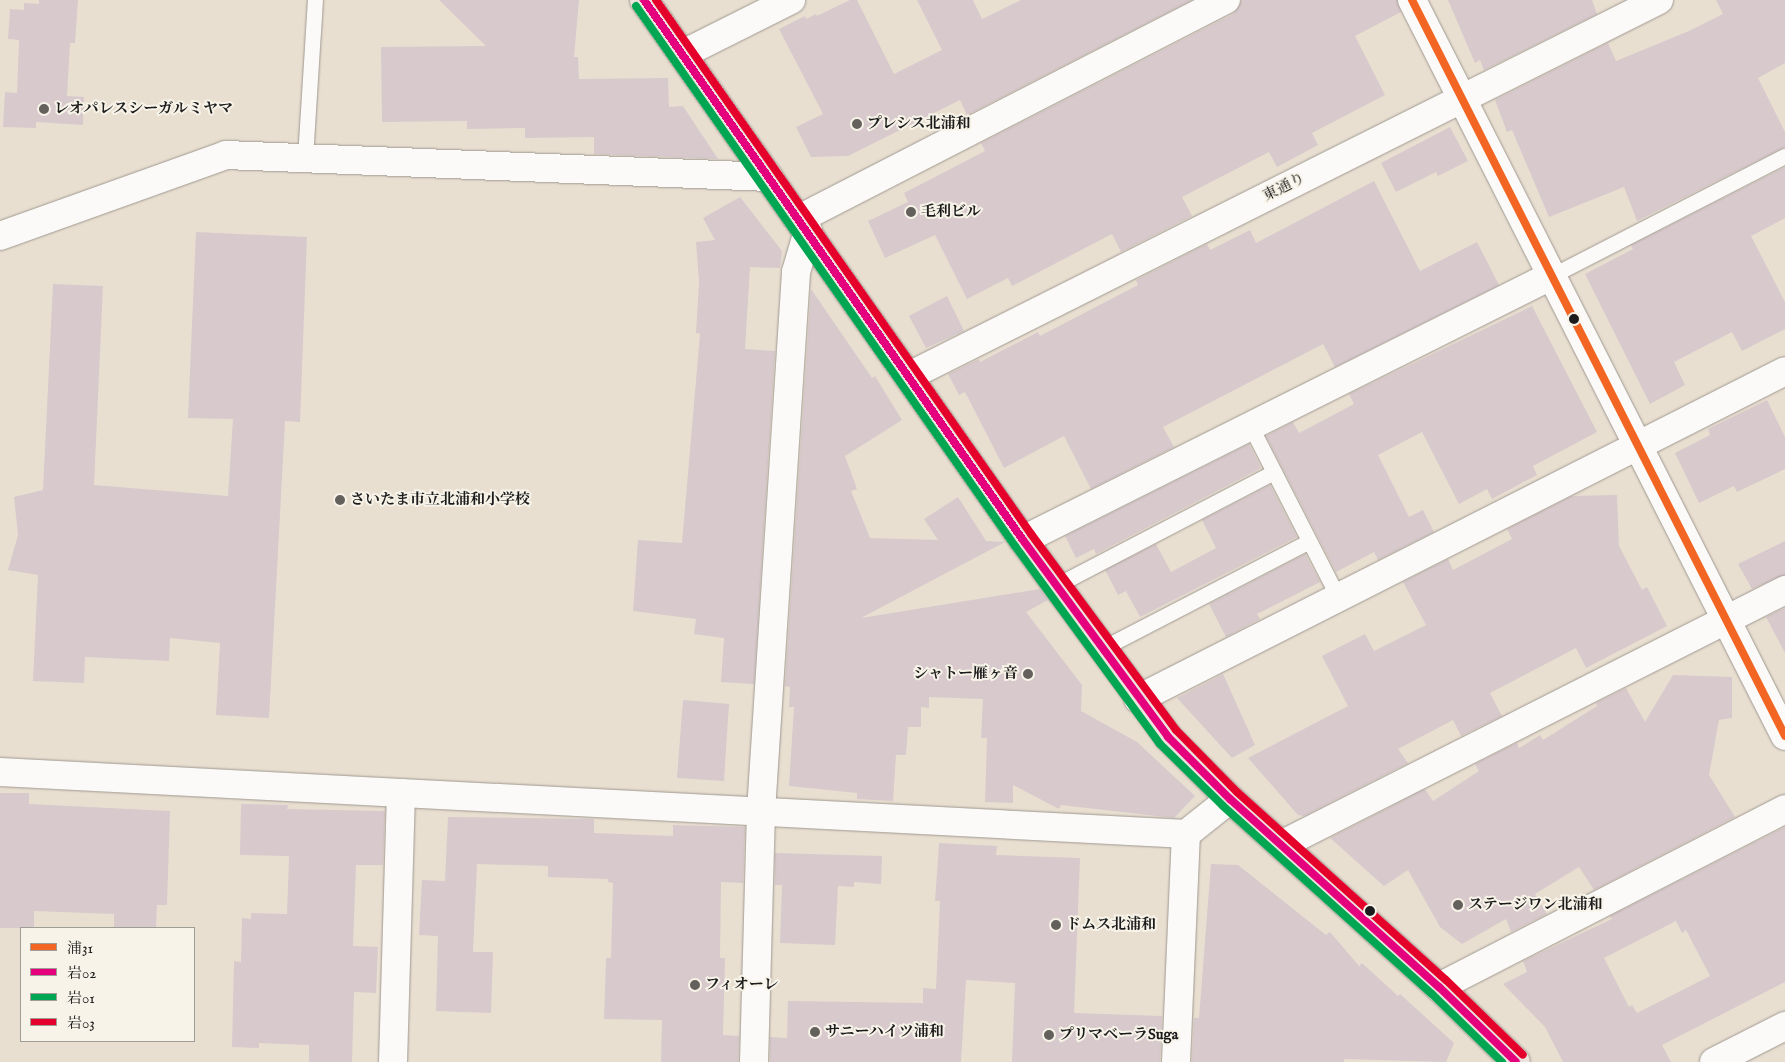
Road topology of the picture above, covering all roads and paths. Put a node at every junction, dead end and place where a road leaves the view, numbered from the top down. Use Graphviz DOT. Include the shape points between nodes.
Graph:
graph roads {
  1 [pos="316,0"];
  2 [pos="644,0"];
  3 [pos="791,0"];
  4 [pos="1226,0"];
  5 [pos="1412,0"];
  6 [pos="1659,0"];
  7 [pos="683,54"];
  8 [pos="1464,97"];
  9 [pos="1785,156"];
  10 [pos="305,158"];
  11 [pos="770,177"];
  12 [pos="803,225"];
  13 [pos="0,236"];
  14 [pos="1553,275"];
  15 [pos="1785,371"];
  16 [pos="909,376"];
  17 [pos="1251,426"];
  18 [pos="1638,444"];
  19 [pos="1274,472"];
  20 [pos="1023,540"];
  21 [pos="1309,541"];
  22 [pos="1055,586"];
  23 [pos="1785,590"];
  24 [pos="1339,599"];
  25 [pos="1726,620"];
  26 [pos="1100,649"];
  27 [pos="1138,700"];
  28 [pos="1785,736"];
  29 [pos="0,772"];
  30 [pos="401,793"];
  31 [pos="1230,799"];
  32 [pos="1785,810"];
  33 [pos="761,811"];
  34 [pos="1186,834"];
  35 [pos="1281,846"];
  36 [pos="1439,987"];
  37 [pos="1785,1026"];
  38 [pos="393,1062"];
  39 [pos="754,1062"];
  40 [pos="1176,1062"];
  41 [pos="1516,1062"];
  42 [pos="1714,1062"];
  1 -- 10 [label="lane"];
  2 -- 7 [label="main road"];
  3 -- 7 [label="street"];
  4 -- 12 [label="street"];
  5 -- 8 [label="street"];
  6 -- 8 [label="street, 東通り"];
  7 -- 11 [label="main road"];
  8 -- 14 [label="street"];
  8 -- 16 [label="street, 東通り"];
  9 -- 14 [label="lane"];
  10 -- 11 [label="street"];
  10 -- 13 [label="street" via="226,155"];
  11 -- 12 [label="main road"];
  12 -- 16 [label="main road"];
  12 -- 33 [label="street" via="796,272"];
  14 -- 17 [label="street"];
  14 -- 18 [label="street"];
  15 -- 18 [label="street"];
  16 -- 20 [label="main road"];
  17 -- 19 [label="lane"];
  17 -- 20 [label="street"];
  18 -- 24 [label="street"];
  18 -- 25 [label="street"];
  19 -- 21 [label="lane"];
  19 -- 22 [label="lane"];
  20 -- 22 [label="main road"];
  21 -- 24 [label="lane"];
  21 -- 26 [label="lane"];
  22 -- 26 [label="main road"];
  23 -- 25 [label="street"];
  24 -- 27 [label="street"];
  25 -- 28 [label="street"];
  25 -- 35 [label="street"];
  26 -- 27 [label="main road"];
  27 -- 31 [label="main road" via="1168,737"];
  29 -- 30 [label="street"];
  30 -- 33 [label="street"];
  30 -- 38 [label="street"];
  31 -- 34 [label="street"];
  31 -- 35 [label="main road"];
  32 -- 36 [label="street"];
  33 -- 34 [label="street"];
  33 -- 39 [label="street"];
  34 -- 40 [label="street"];
  35 -- 36 [label="main road"];
  36 -- 41 [label="main road"];
  37 -- 42 [label="street"];
}
